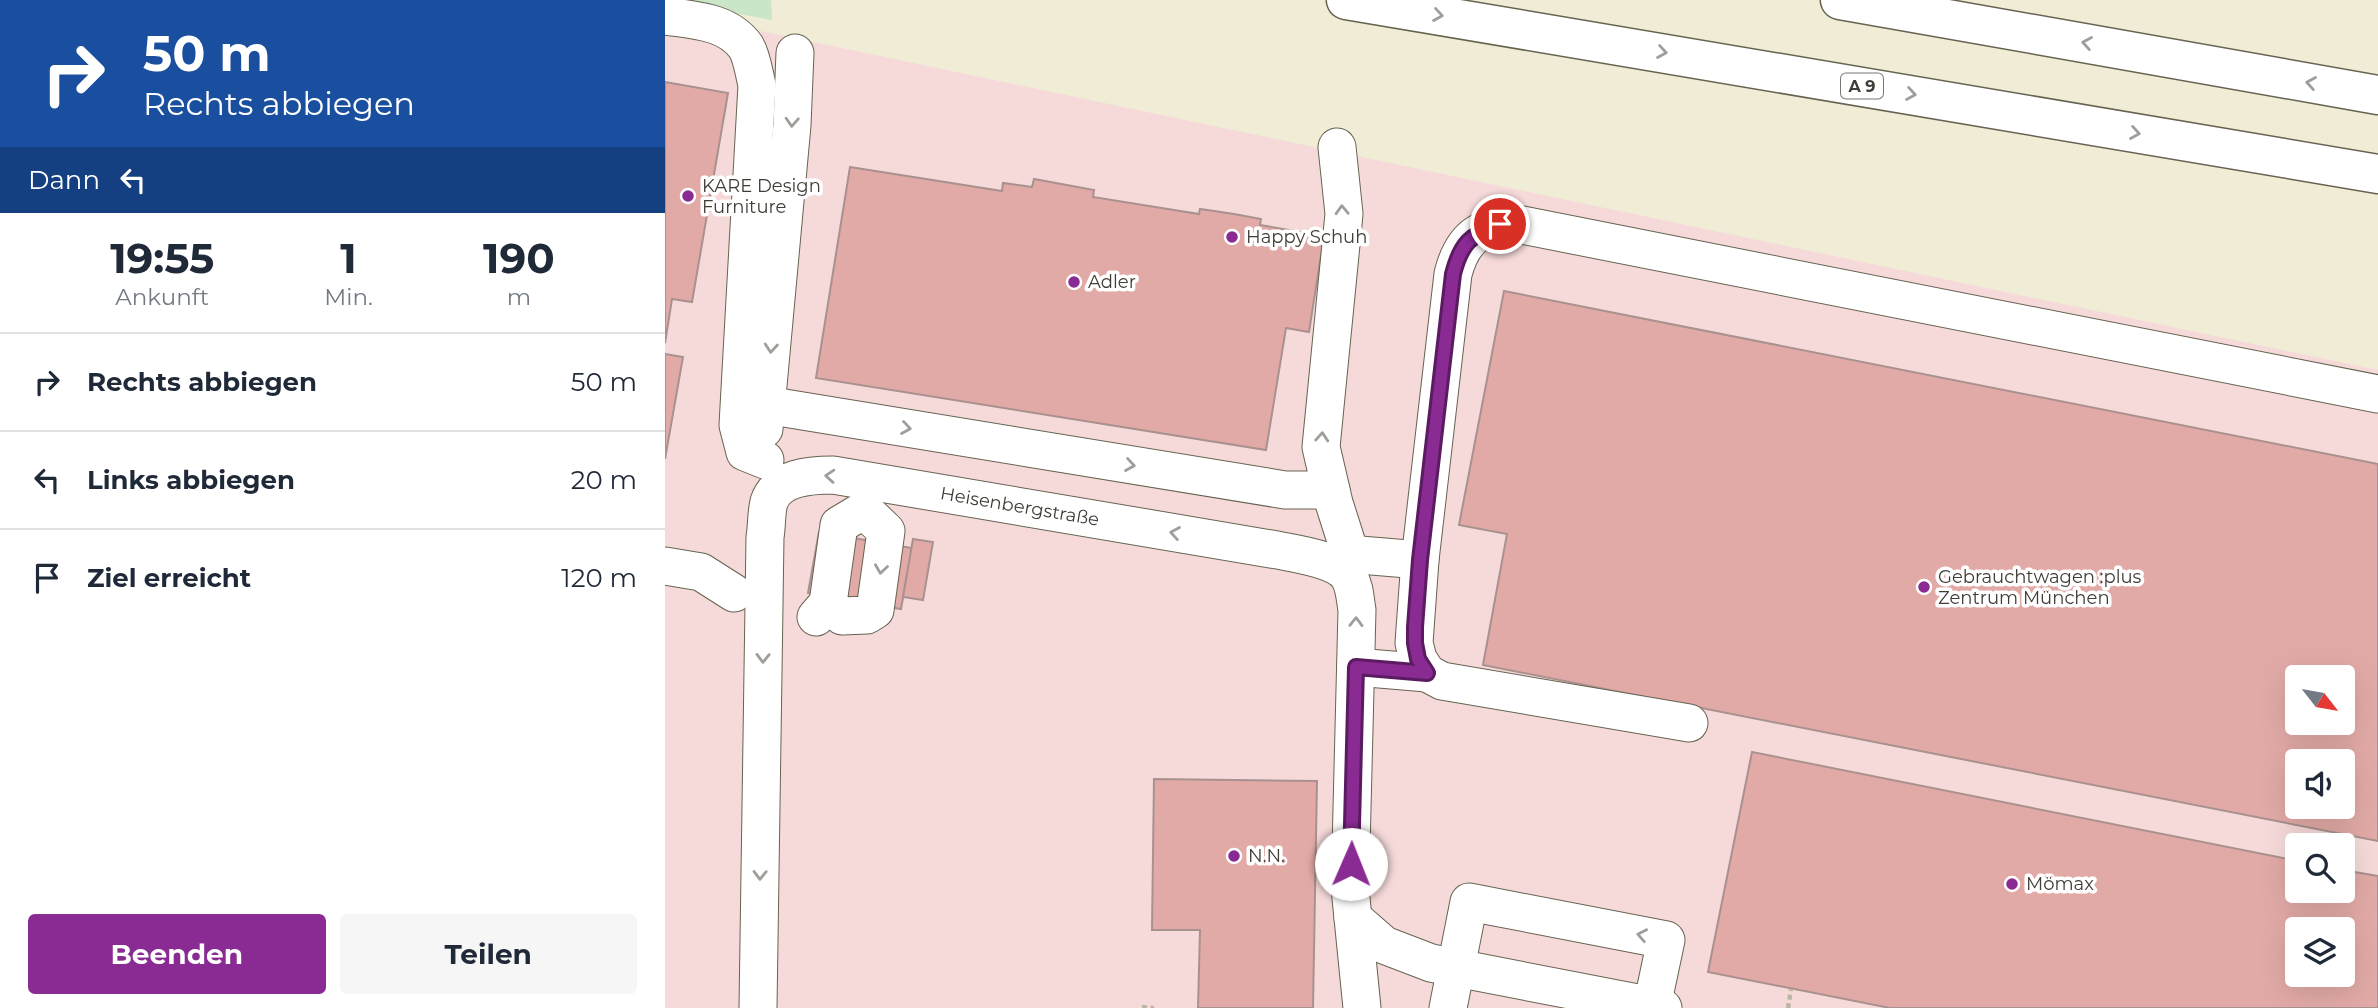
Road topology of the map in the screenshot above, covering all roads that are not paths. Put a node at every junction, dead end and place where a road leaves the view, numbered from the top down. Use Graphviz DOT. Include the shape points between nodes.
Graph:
graph roads {
  1 [pos="1346,0"];
  2 [pos="1840,0"];
  3 [pos="665,16"];
  4 [pos="795,53"];
  5 [pos="2378,95"];
  6 [pos="1337,148"];
  7 [pos="2378,174"];
  8 [pos="2378,394"];
  9 [pos="766,405"];
  10 [pos="1031,449"];
  11 [pos="771,474"];
  12 [pos="1331,490"];
  13 [pos="867,496"];
  14 [pos="1023,507"];
  15 [pos="1420,560"];
  16 [pos="1348,564"];
  17 [pos="665,566"];
  18 [pos="734,593"];
  19 [pos="764,620"];
  20 [pos="1356,667"];
  21 [pos="1427,673"];
  22 [pos="1689,723"];
  23 [pos="1353,918"];
  24 [pos="1443,966"];
  25 [pos="1658,1007"];
  26 [pos="758,1008"];
  27 [pos="1364,1008"];
  28 [pos="1448,1008"];
  1 -- 7 [label="highway, A 9, one-way"];
  5 -- 2 [label="highway, one-way"];
  3 -- 11 [label="street" via="708,22 734,35 747,48 757,85 738,425 745,452"];
  4 -- 9 [label="street, one-way"];
  12 -- 6 [label="street, one-way" via="1321,447 1344,214"];
  8 -- 15 [label="street" via="1500,224 1466,241 1457,257"];
  9 -- 10 [label="street, one-way"];
  9 -- 11 [label="street" via="762,451"];
  10 -- 12 [label="street, one-way" via="1285,490"];
  10 -- 14 [label="street"];
  13 -- 11 [label="street, Heisenbergstraße, one-way" via="834,475 795,479"];
  11 -- 19 [label="street"];
  12 -- 16 [label="street" via="1348,547"];
  13 -- 14 [label="street, Heisenbergstraße"];
  13 -- 19 [label="street, one-way" via="851,606 829,617"];
  16 -- 14 [label="street, Heisenbergstraße, one-way"];
  15 -- 16 [label="street"];
  15 -- 21 [label="street" via="1415,643"];
  20 -- 16 [label="street, one-way" via="1357,610"];
  17 -- 18 [label="street" via="701,572"];
  19 -- 26 [label="street, one-way"];
  20 -- 21 [label="street"];
  20 -- 23 [label="street"];
  21 -- 22 [label="street" via="1442,681"];
  23 -- 24 [label="street" via="1384,945"];
  23 -- 27 [label="street"];
  24 -- 25 [label="street"];
  25 -- 24 [label="street, one-way" via="1666,940 1640,934 1469,902"];
  24 -- 27 [label="street" via="1392,974"];
  24 -- 28 [label="street"];
}
